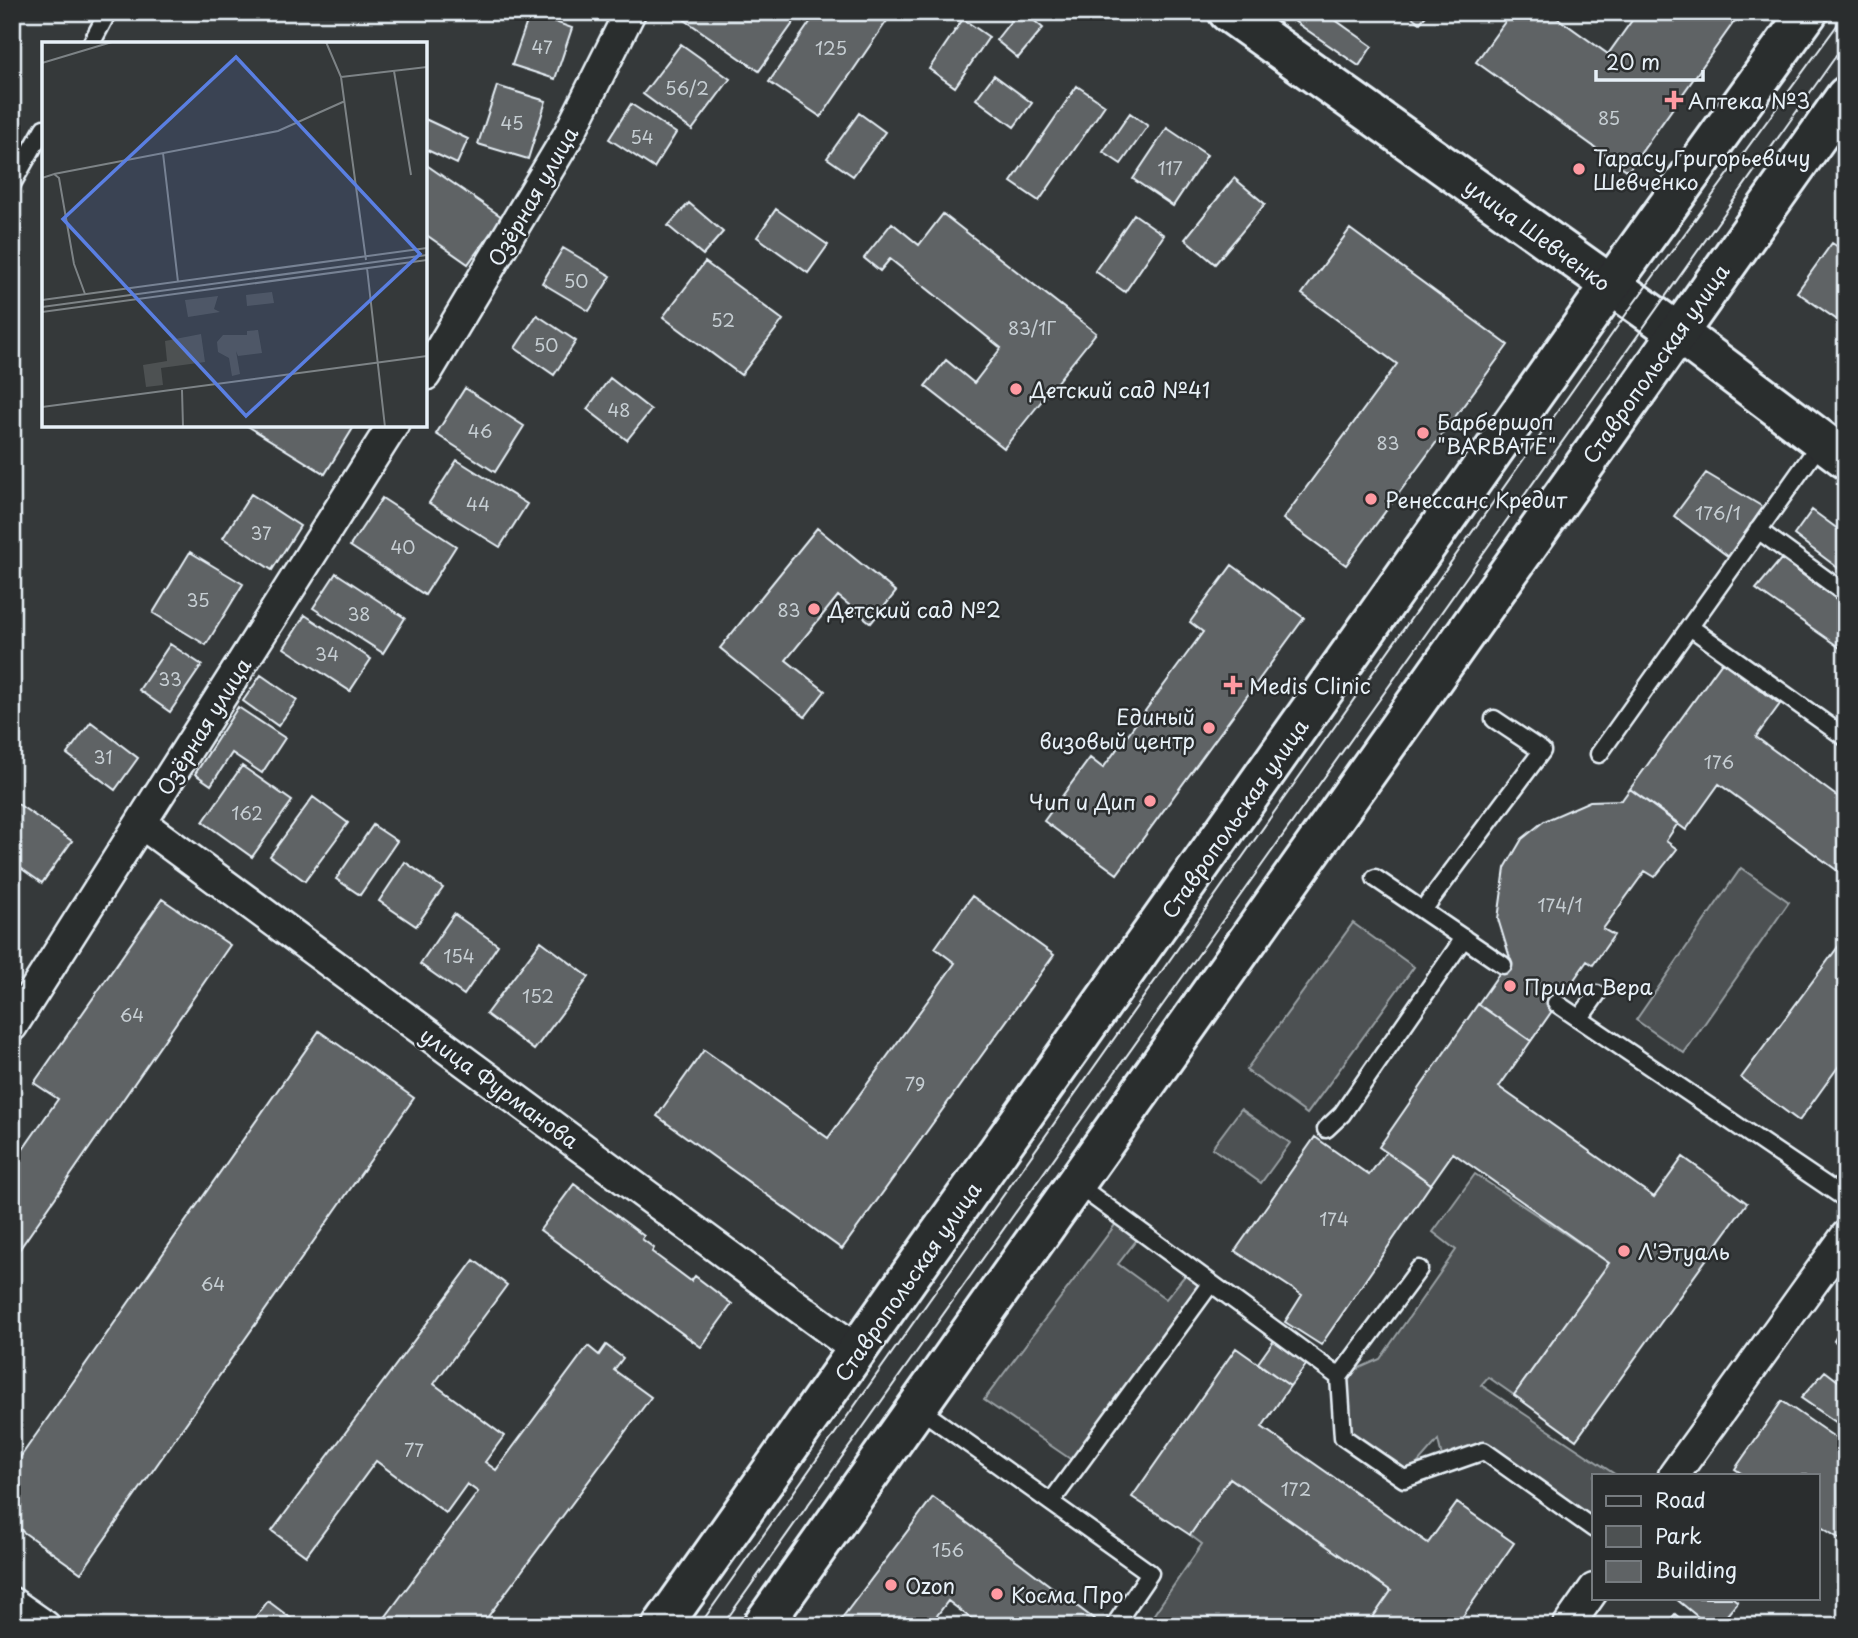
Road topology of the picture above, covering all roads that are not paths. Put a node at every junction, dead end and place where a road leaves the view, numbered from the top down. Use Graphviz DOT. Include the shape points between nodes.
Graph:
graph roads {
  1 [pos="108,12"];
  2 [pos="630,12"];
  3 [pos="1228,12"];
  4 [pos="1808,12"];
  5 [pos="92,42"];
  6 [pos="1846,96"];
  7 [pos="42,131"];
  8 [pos="14,177"];
  9 [pos="1610,286"];
  10 [pos="1677,332"];
  11 [pos="427,372"];
  12 [pos="392,427"];
  13 [pos="1834,450"];
  14 [pos="1758,530"];
  15 [pos="1846,594"];
  16 [pos="1689,627"];
  17 [pos="1494,719"];
  18 [pos="1846,737"];
  19 [pos="1599,754"];
  20 [pos="141,823"];
  21 [pos="1375,878"];
  22 [pos="1423,910"];
  23 [pos="1464,938"];
  24 [pos="1503,965"];
  25 [pos="1597,994"];
  26 [pos="1556,1003"];
  27 [pos="1580,1018"];
  28 [pos="12,1026"];
  29 [pos="1326,1129"];
  30 [pos="1075,1183"];
  31 [pos="1846,1199"];
  32 [pos="1846,1236"];
  33 [pos="1419,1269"];
  34 [pos="1210,1283"];
  35 [pos="858,1351"];
  36 [pos="1339,1377"];
  37 [pos="917,1407"];
  38 [pos="1675,1474"];
  39 [pos="1051,1502"];
  40 [pos="1592,1528"];
  41 [pos="1592,1592"];
  42 [pos="12,1603"];
  43 [pos="45,1626"];
  44 [pos="662,1626"];
  45 [pos="762,1626"];
  46 [pos="1114,1626"];
  47 [pos="1568,1626"];
  1 -- 5 [label="lane"];
  2 -- 11 [label="street, Озёрная улица" via="568,136"];
  3 -- 9 [label="main road, улица Шевченко"];
  4 -- 9 [label="main road, Ставропольская улица"];
  6 -- 10 [label="main road, Ставропольская улица"];
  7 -- 8 [label="lane"];
  9 -- 10 [label="main road, улица Шевченко"];
  9 -- 35 [label="main road, Ставропольская улица"];
  10 -- 13 [label="main road, улица Шевченко"];
  10 -- 30 [label="main road, Ставропольская улица"];
  12 -- 20 [label="street, Озёрная улица"];
  13 -- 14 [label="lane"];
  14 -- 15 [label="lane"];
  14 -- 16 [label="lane"];
  16 -- 18 [label="lane"];
  16 -- 19 [label="lane"];
  17 -- 22 [label="lane" via="1542,751"];
  20 -- 28 [label="street, Озёрная улица"];
  20 -- 35 [label="street, улица Фурманова"];
  21 -- 22 [label="lane"];
  22 -- 23 [label="lane"];
  23 -- 24 [label="lane"];
  23 -- 29 [label="lane" via="1342,1115"];
  25 -- 27 [label="lane"];
  26 -- 27 [label="lane"];
  27 -- 31 [label="lane"];
  30 -- 34 [label="lane"];
  30 -- 37 [label="main road, Ставропольская улица"];
  32 -- 38 [label="street"];
  33 -- 36 [label="lane"];
  34 -- 36 [label="lane"];
  34 -- 39 [label="lane"];
  35 -- 44 [label="main road, Ставропольская улица"];
  36 -- 40 [label="lane" via="1343,1437 1404,1479 1484,1451"];
  37 -- 39 [label="lane"];
  37 -- 45 [label="main road, Ставропольская улица"];
  39 -- 46 [label="lane" via="1150,1573"];
  41 -- 47 [label="street"];
  42 -- 43 [label="street"];
}
